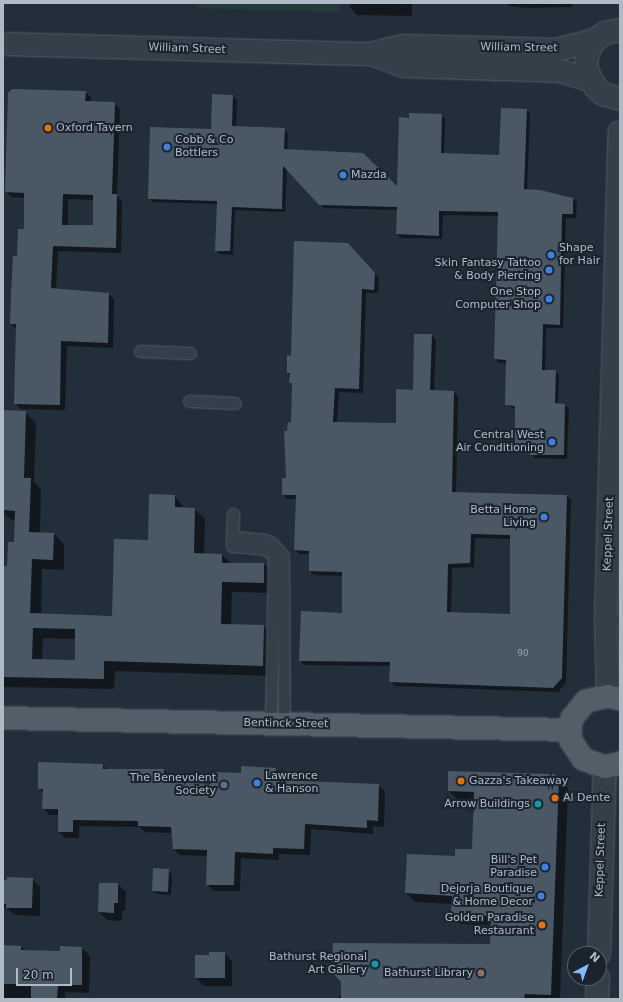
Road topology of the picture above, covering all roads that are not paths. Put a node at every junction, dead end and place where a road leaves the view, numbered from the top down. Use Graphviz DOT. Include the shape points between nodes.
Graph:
graph roads {
  1 [pos="620,30"];
  2 [pos="596,40"];
  3 [pos="3,44"];
  4 [pos="371,54"];
  5 [pos="590,80"];
  6 [pos="620,99"];
  7 [pos="620,132"];
  8 [pos="140,351"];
  9 [pos="190,353"];
  10 [pos="189,401"];
  11 [pos="235,403"];
  12 [pos="233,514"];
  13 [pos="613,619"];
  14 [pos="614,697"];
  15 [pos="3,718"];
  16 [pos="278,724"];
  17 [pos="570,730"];
  18 [pos="612,765"];
  19 [pos="600,946"];
  20 [pos="598,986"];
  21 [pos="597,999"];
  1 -- 2 [label="street, William Street" via="605,33"];
  2 -- 4 [label="street, William Street" via="556,50 404,46"];
  2 -- 5 [label="street" via="589,50 586,62"];
  3 -- 4 [label="street, William Street"];
  4 -- 5 [label="street, William Street" via="404,66 560,71"];
  5 -- 6 [label="street, William Street" via="603,94"];
  7 -- 13 [label="street, Keppel Street"];
  8 -- 9 [label="lane"];
  10 -- 11 [label="lane"];
  12 -- 16 [label="lane" via="232,537 264,540 272,543 283,556"];
  13 -- 14 [label="street, Keppel Street"];
  14 -- 17 [label="main road" via="586,701 572,718"];
  15 -- 16 [label="main road, Bentinck Street"];
  16 -- 17 [label="main road, Bentinck Street"];
  17 -- 18 [label="main road" via="571,741 584,759"];
  18 -- 19 [label="street, Keppel Street"];
  20 -- 21 [label="street"];
}
